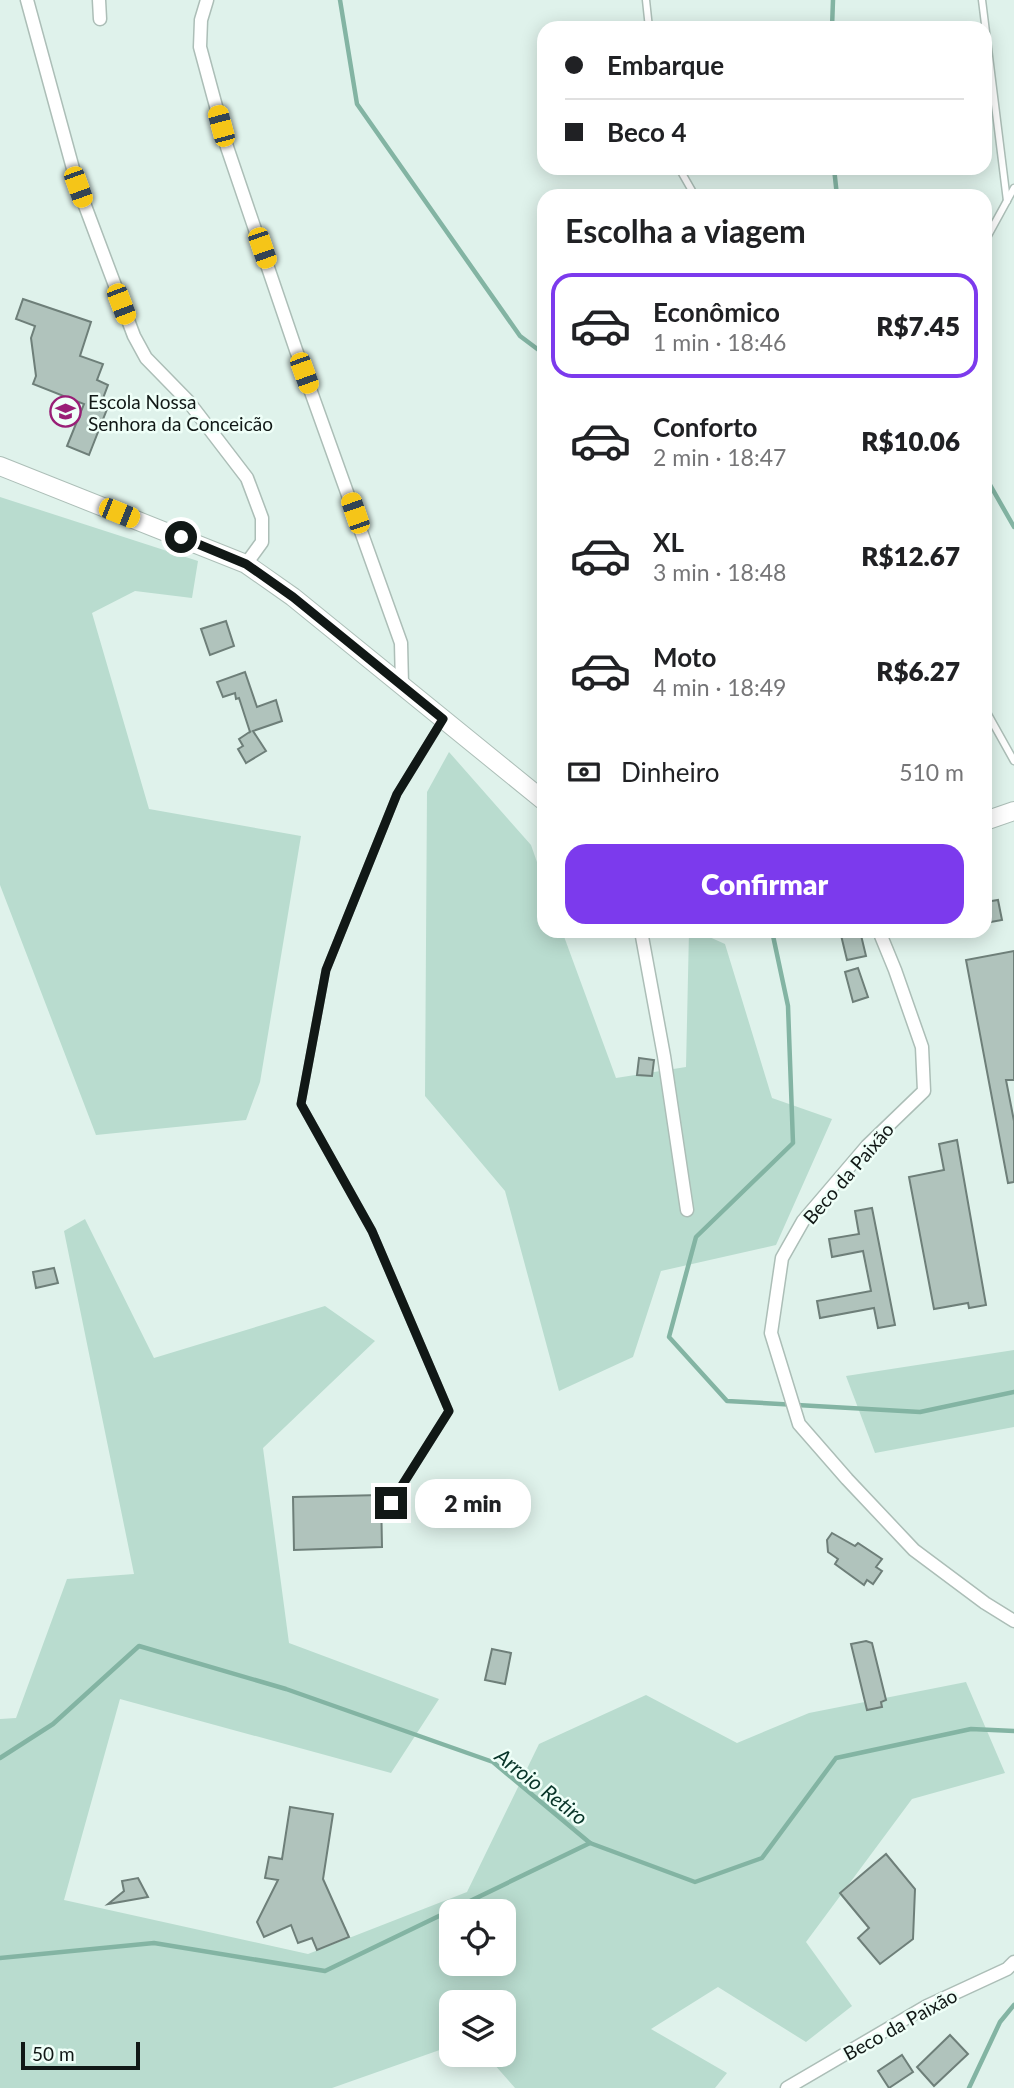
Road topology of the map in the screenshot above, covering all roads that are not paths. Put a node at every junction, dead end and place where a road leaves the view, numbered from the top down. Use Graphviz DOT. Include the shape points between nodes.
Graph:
graph roads {
  1 [pos="27,0"];
  2 [pos="99,0"];
  3 [pos="206,0"];
  4 [pos="646,0"];
  5 [pos="982,0"];
  6 [pos="100,19"];
  7 [pos="648,21"];
  8 [pos="985,21"];
  9 [pos="992,80"];
  10 [pos="1014,188"];
  11 [pos="1007,201"];
  12 [pos="992,228"];
  13 [pos="0,466"];
  14 [pos="246,564"];
  15 [pos="402,685"];
  16 [pos="443,719"];
  17 [pos="992,722"];
  18 [pos="1014,761"];
  19 [pos="537,795"];
  20 [pos="1014,811"];
  21 [pos="992,819"];
  22 [pos="642,938"];
  23 [pos="882,938"];
  24 [pos="687,1210"];
  25 [pos="391,1503"];
  26 [pos="1014,1621"];
  27 [pos="1014,1962"];
  28 [pos="787,2088"];
  1 -- 14 [label="street" via="78,187 134,336 146,358 188,401 247,478 262,518 262,542"];
  2 -- 6 [label="street"];
  3 -- 15 [label="street" via="201,47 227,147 401,643"];
  4 -- 7 [label="lane"];
  5 -- 8 [label="lane"];
  9 -- 11 [label="lane"];
  10 -- 11 [label="lane"];
  11 -- 12 [label="lane"];
  13 -- 14 [label="main road"];
  14 -- 15 [label="main road"];
  15 -- 16 [label="main road"];
  16 -- 19 [label="main road"];
  16 -- 25 [label="lane" via="397,794 326,970 301,1104 372,1231 449,1411"];
  17 -- 18 [label="lane"];
  20 -- 21 [label="main road"];
  22 -- 24 [label="street"];
  23 -- 26 [label="street, Beco da Paixão" via="922,1047 924,1091 867,1146 803,1221 782,1258 771,1333 799,1424 914,1550"];
  27 -- 28 [label="street, Beco da Paixão" via="927,2006"];
}
